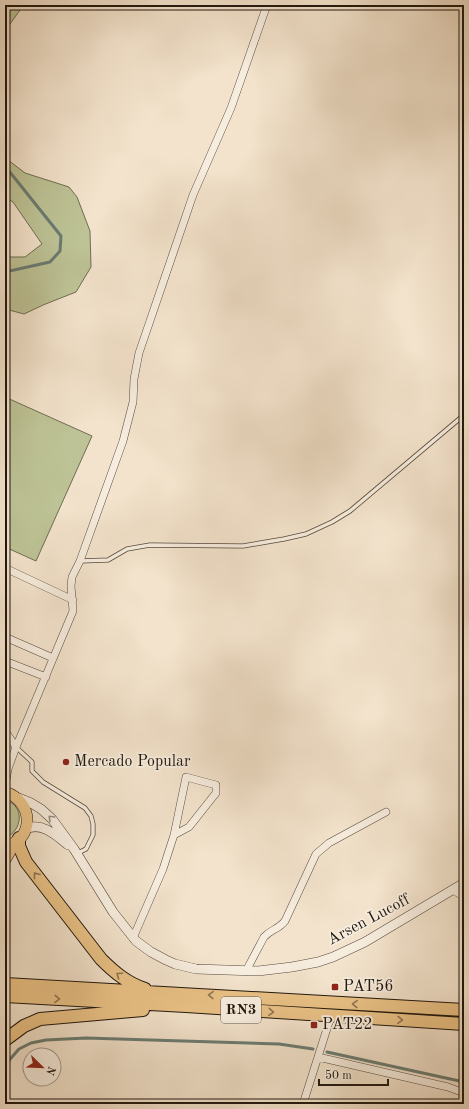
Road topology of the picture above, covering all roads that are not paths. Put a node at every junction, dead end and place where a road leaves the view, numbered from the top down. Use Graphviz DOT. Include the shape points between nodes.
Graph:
graph roads {
  1 [pos="267,5"];
  2 [pos="464,415"];
  3 [pos="80,561"];
  4 [pos="5,568"];
  5 [pos="73,600"];
  6 [pos="5,637"];
  7 [pos="53,658"];
  8 [pos="5,661"];
  9 [pos="46,677"];
  10 [pos="5,732"];
  11 [pos="16,747"];
  12 [pos="5,786"];
  13 [pos="5,792"];
  14 [pos="16,797"];
  15 [pos="386,812"];
  16 [pos="174,835"];
  17 [pos="20,837"];
  18 [pos="5,846"];
  19 [pos="75,851"];
  20 [pos="5,860"];
  21 [pos="464,883"];
  22 [pos="452,890"];
  23 [pos="464,897"];
  24 [pos="134,938"];
  25 [pos="246,971"];
  26 [pos="5,984"];
  27 [pos="168,993"];
  28 [pos="5,996"];
  29 [pos="186,1006"];
  30 [pos="464,1010"];
  31 [pos="331,1016"];
  32 [pos="464,1024"];
  33 [pos="5,1040"];
  34 [pos="318,1057"];
  35 [pos="464,1094"];
  36 [pos="303,1104"];
  1 -- 3 [label="street" via="231,108 194,195 142,346 134,379 133,402 123,441"];
  2 -- 3 [label="lane" via="350,510 306,534 242,546 144,546 127,549 108,560"];
  3 -- 5 [label="street" via="72,577"];
  4 -- 5 [label="street"];
  5 -- 7 [label="street" via="73,611"];
  6 -- 7 [label="street"];
  7 -- 9 [label="street"];
  8 -- 9 [label="street"];
  9 -- 11 [label="street"];
  10 -- 11 [label="street"];
  11 -- 12 [label="street"];
  11 -- 19 [label="lane" via="32,762 32,771 43,782 85,808 91,816 93,835 90,843 86,849"];
  13 -- 14 [label="main road"];
  14 -- 17 [label="main road" via="23,804 27,821"];
  19 -- 14 [label="street, Arsen Lucoff, one-way" via="52,819 41,809"];
  15 -- 25 [label="street" via="329,843 316,854 285,921 281,927 264,936"];
  16 -- 16 [label="street" via="189,827 216,793 216,786 186,777"];
  16 -- 24 [label="street" via="163,869"];
  17 -- 18 [label="main road"];
  17 -- 19 [label="street, Arsen Lucoff" via="27,829 45,829"];
  17 -- 20 [label="main road"];
  27 -- 17 [label="highway, one-way" via="142,988 110,969 26,862 19,846"];
  19 -- 24 [label="street, Arsen Lucoff" via="113,912"];
  21 -- 22 [label="street, Arsen Lucoff"];
  22 -- 23 [label="street"];
  22 -- 25 [label="street, Arsen Lucoff" via="365,942 334,957 292,968"];
  24 -- 25 [label="street, Arsen Lucoff" via="151,952 175,964 196,969"];
  26 -- 27 [label="highway, RN3"];
  30 -- 27 [label="highway, RN3, one-way"];
  28 -- 29 [label="highway, RN3, one-way"];
  29 -- 31 [label="highway, RN3, one-way"];
  29 -- 33 [label="highway" via="40,1019 24,1026"];
  31 -- 32 [label="highway, RN3, one-way"];
  31 -- 34 [label="street"];
  34 -- 35 [label="street" via="448,1087"];
  34 -- 36 [label="street"];
}
